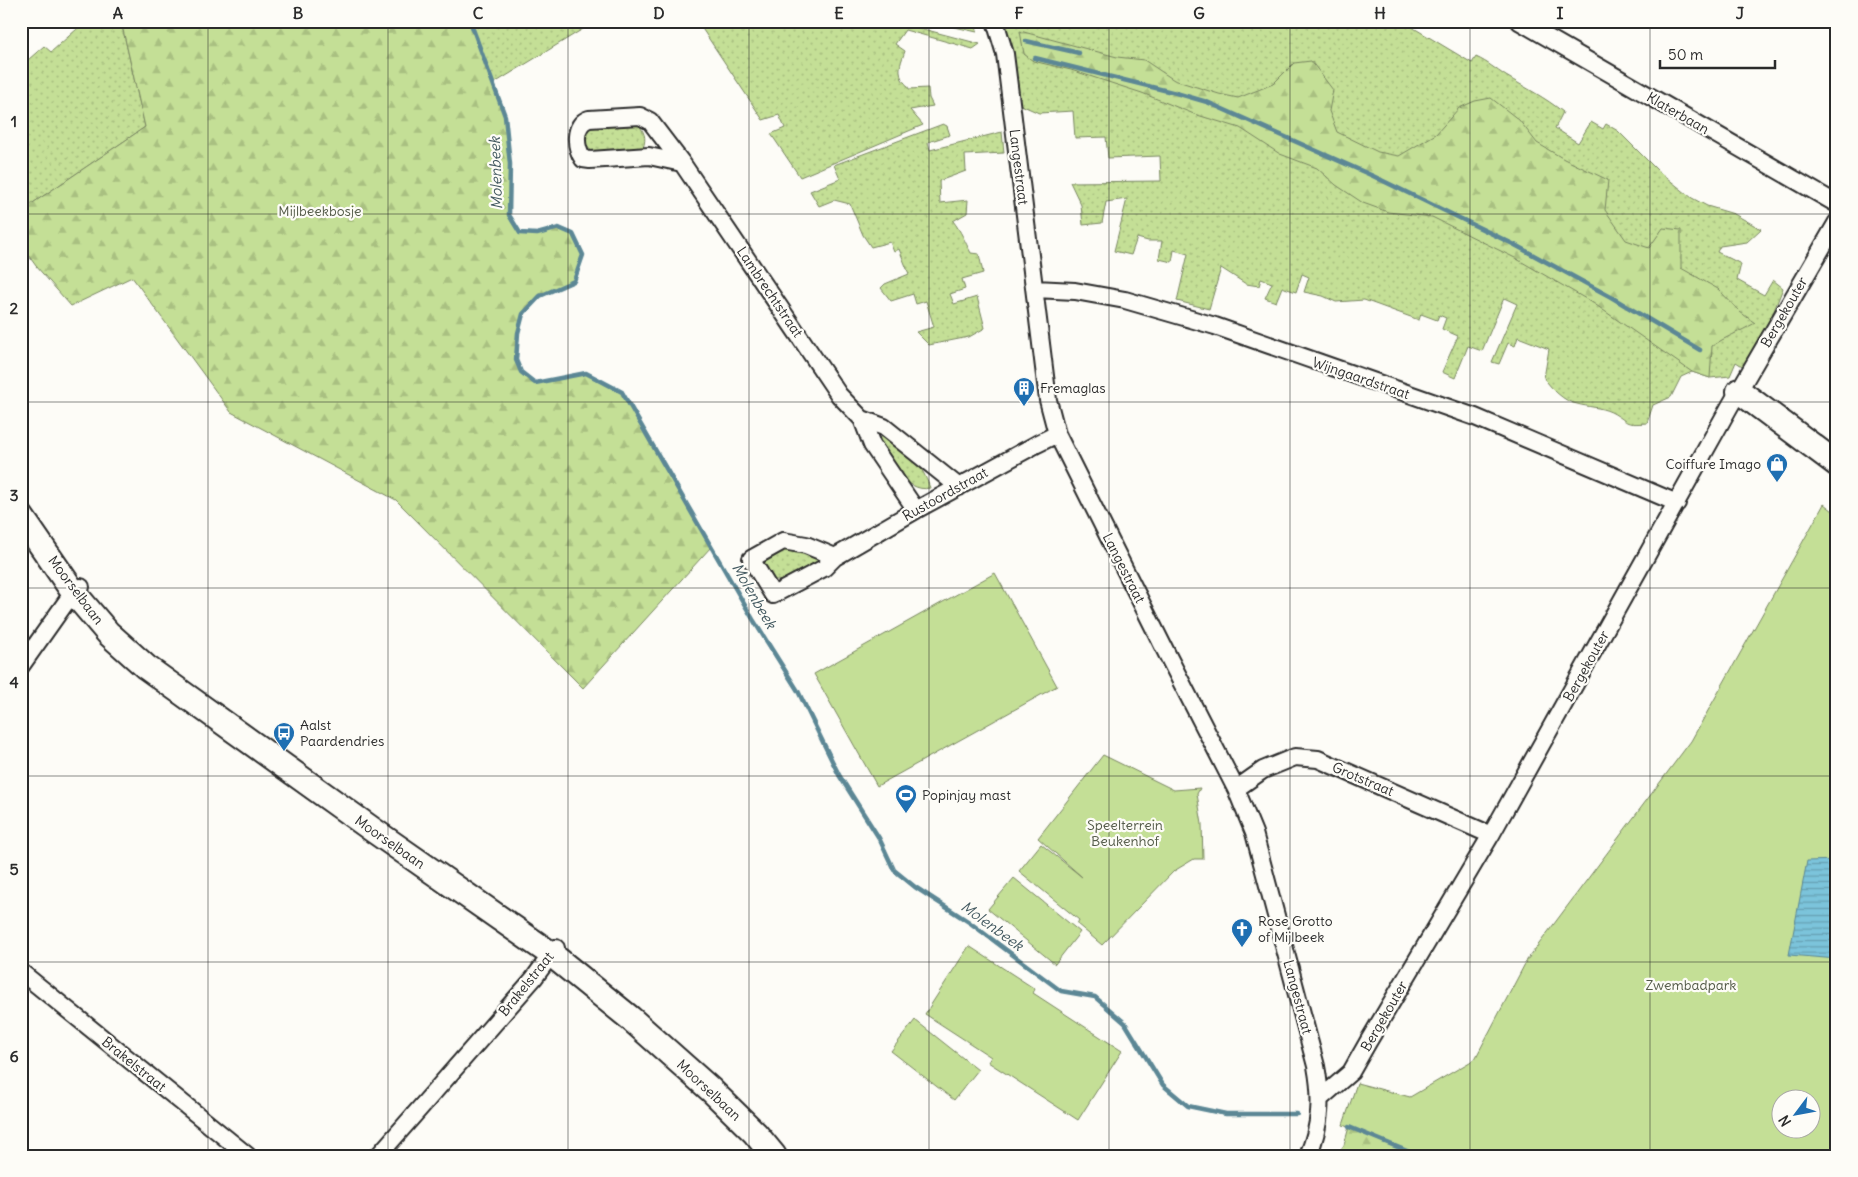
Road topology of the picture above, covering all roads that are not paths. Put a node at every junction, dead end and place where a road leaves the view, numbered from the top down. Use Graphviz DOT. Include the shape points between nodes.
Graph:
graph roads {
  1 [pos="995,21"];
  2 [pos="1519,21"];
  3 [pos="682,162"];
  4 [pos="1837,204"];
  5 [pos="1837,222"];
  6 [pos="1035,289"];
  7 [pos="1745,381"];
  8 [pos="862,419"];
  9 [pos="1057,434"];
  10 [pos="1837,464"];
  11 [pos="959,487"];
  12 [pos="1677,503"];
  13 [pos="916,510"];
  14 [pos="21,516"];
  15 [pos="835,557"];
  16 [pos="78,590"];
  17 [pos="21,666"];
  18 [pos="1236,789"];
  19 [pos="1491,835"];
  20 [pos="553,951"];
  21 [pos="21,972"];
  22 [pos="1320,1098"];
  23 [pos="248,1156"];
  24 [pos="378,1156"];
  25 [pos="774,1156"];
  26 [pos="1308,1156"];
  1 -- 6 [label="street, Langestraat" via="1005,54"];
  2 -- 4 [label="street, Klaterbaan"];
  3 -- 3 [label="street, Lambrechtstraat" via="650,121 640,116 588,119 577,128 578,152 583,159 649,156"];
  3 -- 8 [label="street, Lambrechtstraat" via="839,394"];
  5 -- 7 [label="street, Bergekouter"];
  6 -- 9 [label="street, Langestraat" via="1048,400"];
  6 -- 12 [label="street, Wijngaardstraat" via="1075,291 1125,300 1215,326 1475,417"];
  7 -- 10 [label="main road"];
  7 -- 12 [label="street, Bergekouter"];
  8 -- 11 [label="street, Lambrechtstraat" via="884,427"];
  8 -- 13 [label="street, Lambrechtstraat" via="872,445"];
  9 -- 11 [label="street, Rustoordstraat"];
  9 -- 18 [label="street, Langestraat"];
  11 -- 13 [label="street, Rustoordstraat"];
  12 -- 19 [label="street, Bergekouter"];
  13 -- 15 [label="street, Rustoordstraat"];
  14 -- 16 [label="main road, Moorselbaan"];
  15 -- 15 [label="street, Rustoordstraat" via="824,568 773,595 750,559 783,541 806,545"];
  16 -- 17 [label="street"];
  16 -- 20 [label="main road, Moorselbaan" via="108,633 146,667 374,830"];
  18 -- 19 [label="street, Grotstraat" via="1263,770 1295,757 1318,759"];
  18 -- 22 [label="street, Langestraat" via="1254,833 1316,1066"];
  19 -- 22 [label="street, Bergekouter" via="1351,1072"];
  20 -- 24 [label="street, Brakelstraat" via="534,978"];
  20 -- 25 [label="main road, Moorselbaan" via="711,1090"];
  21 -- 23 [label="street, Brakelstraat"];
  22 -- 26 [label="street, Langestraat" via="1317,1136"];
}
